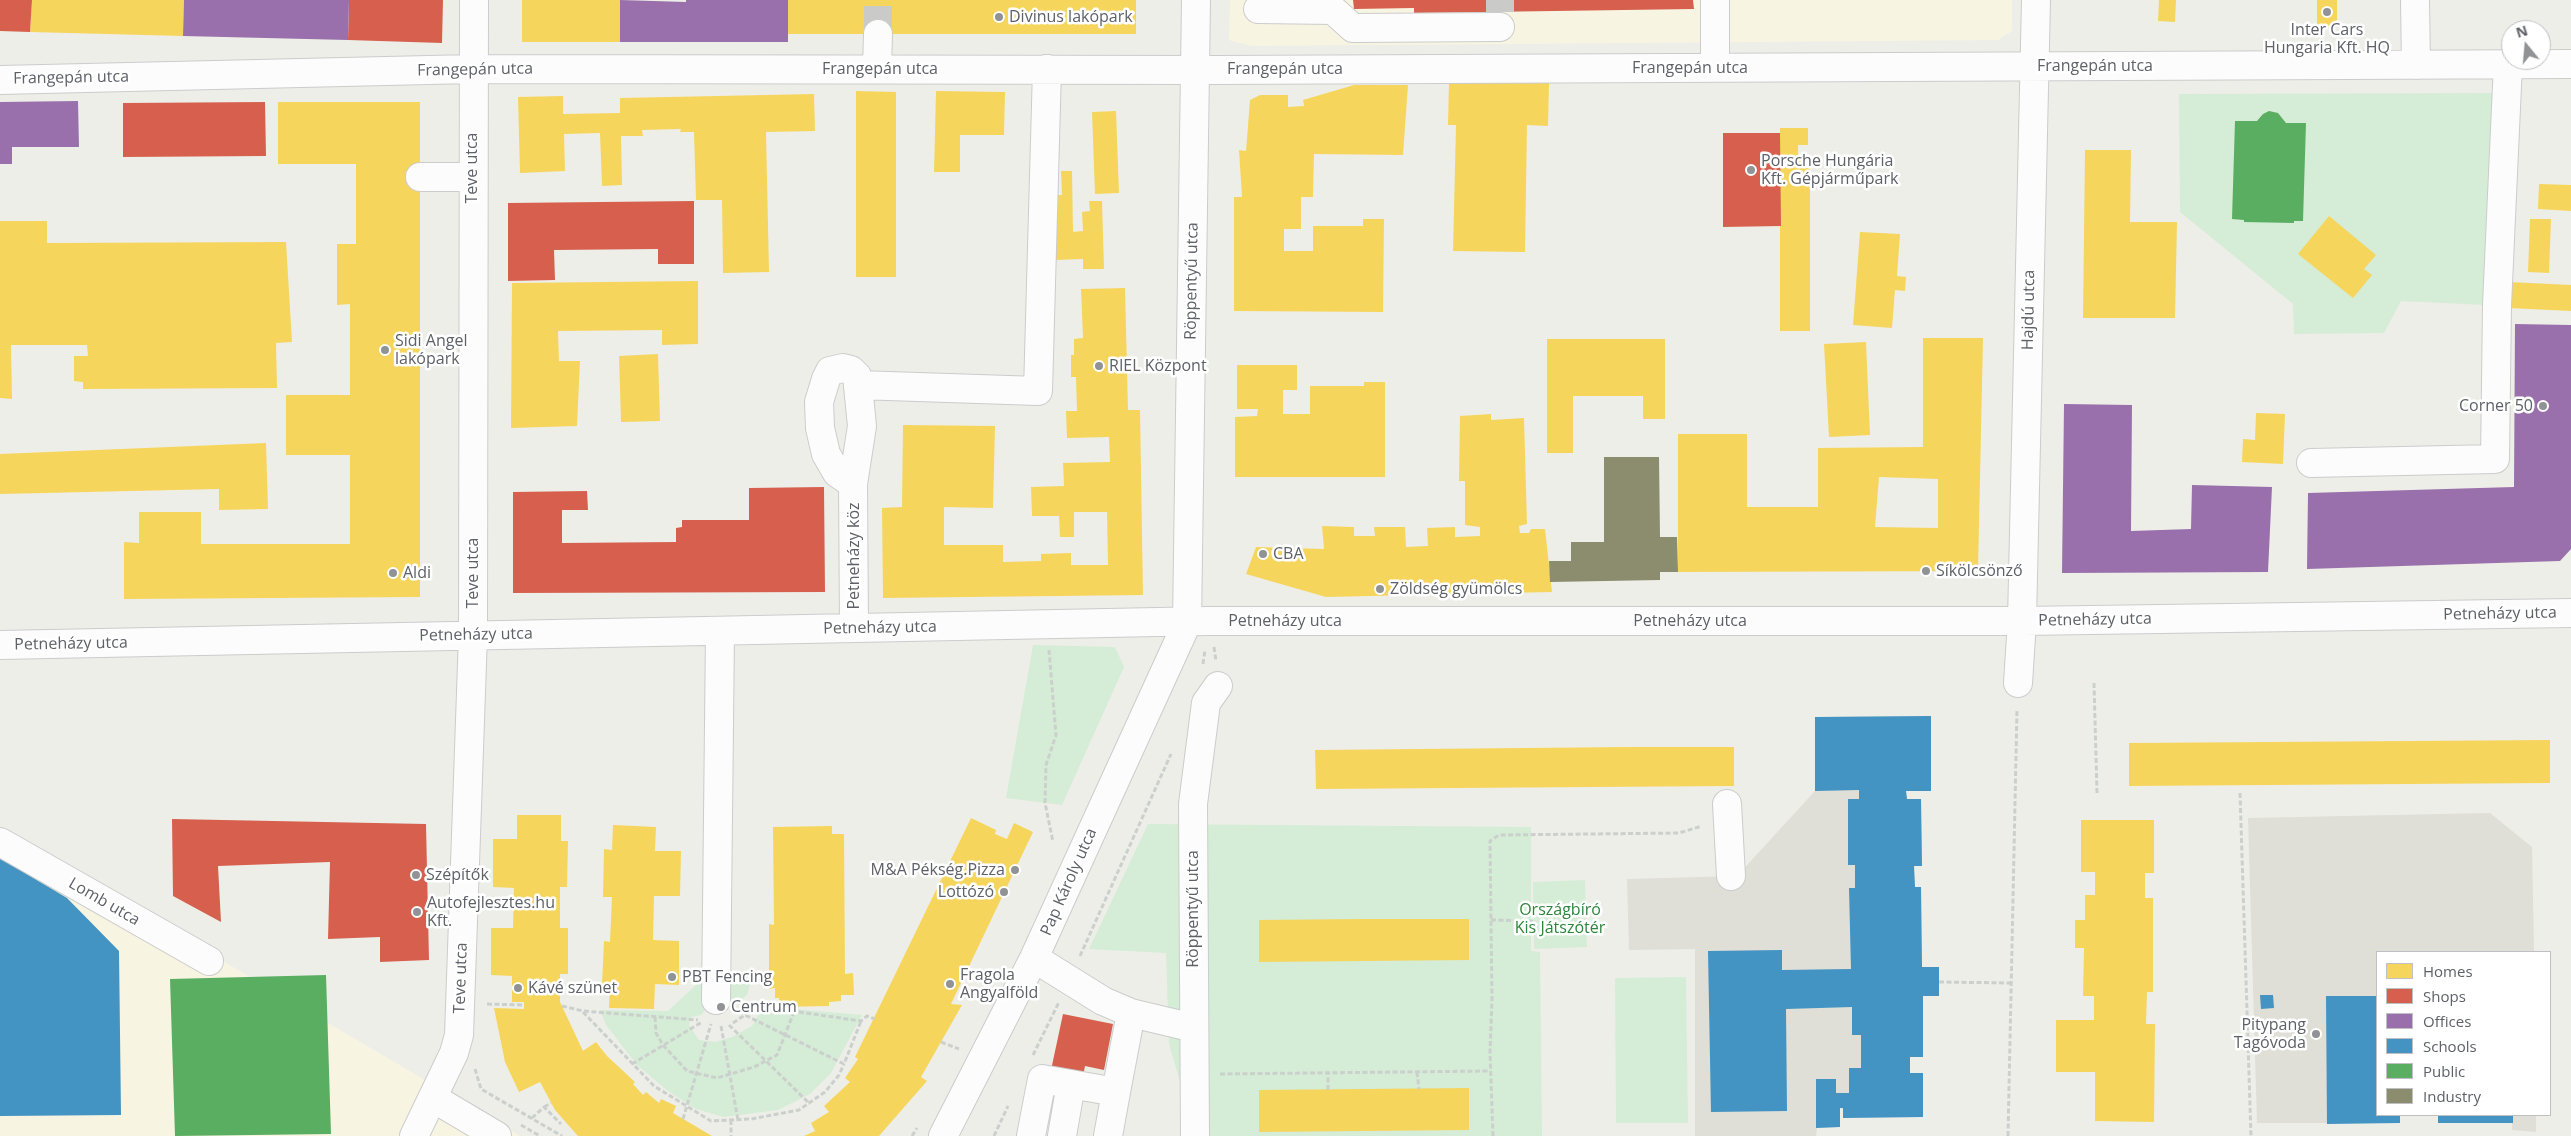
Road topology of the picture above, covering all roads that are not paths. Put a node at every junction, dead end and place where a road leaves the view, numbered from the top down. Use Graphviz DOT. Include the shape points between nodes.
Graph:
graph roads {
  1 [pos="474,0"];
  2 [pos="1196,0"];
  3 [pos="1715,0"];
  4 [pos="2036,0"];
  5 [pos="2415,0"];
  6 [pos="1258,9"];
  7 [pos="878,34"];
  8 [pos="2501,64"];
  9 [pos="2551,64"];
  10 [pos="2571,64"];
  11 [pos="2416,65"];
  12 [pos="2034,66"];
  13 [pos="1197,68"];
  14 [pos="1715,68"];
  15 [pos="472,69"];
  16 [pos="877,69"];
  17 [pos="1047,69"];
  18 [pos="1501,69"];
  19 [pos="2508,70"];
  20 [pos="0,80"];
  21 [pos="420,177"];
  22 [pos="472,177"];
  23 [pos="858,384"];
  24 [pos="2311,463"];
  25 [pos="853,484"];
  26 [pos="2571,613"];
  27 [pos="2022,621"];
  28 [pos="1197,622"];
  29 [pos="854,627"];
  30 [pos="720,633"];
  31 [pos="473,635"];
  32 [pos="0,646"];
  33 [pos="2018,683"];
  34 [pos="1218,686"];
  35 [pos="1728,811"];
  36 [pos="0,842"];
  37 [pos="1731,876"];
  38 [pos="1034,958"];
  39 [pos="208,961"];
  40 [pos="1131,1014"];
  41 [pos="713,1018"];
  42 [pos="1194,1028"];
  43 [pos="1071,1084"];
  44 [pos="1116,1092"];
  45 [pos="433,1098"];
  46 [pos="414,1136"];
  47 [pos="497,1136"];
  48 [pos="943,1136"];
  49 [pos="1031,1136"];
  50 [pos="1062,1136"];
  51 [pos="1108,1136"];
  52 [pos="1195,1136"];
  1 -- 15 [label="street, Teve utca"];
  2 -- 13 [label="street, Röppentyű utca"];
  3 -- 14 [label="street"];
  4 -- 12 [label="street, Hajdú utca"];
  5 -- 11 [label="street"];
  6 -- 18 [label="street" via="1333,10 1353,28 1500,20"];
  7 -- 16 [label="street"];
  8 -- 11 [label="street, Frangepán utca"];
  9 -- 10 [label="street, Frangepán utca"];
  11 -- 12 [label="street, Frangepán utca"];
  12 -- 14 [label="street, Frangepán utca"];
  12 -- 27 [label="street, Hajdú utca"];
  13 -- 17 [label="street, Frangepán utca"];
  13 -- 18 [label="street, Frangepán utca"];
  13 -- 28 [label="street, Röppentyű utca"];
  14 -- 18 [label="street, Frangepán utca"];
  15 -- 16 [label="street, Frangepán utca"];
  15 -- 20 [label="street, Frangepán utca"];
  15 -- 22 [label="street, Teve utca"];
  16 -- 17 [label="street, Frangepán utca"];
  17 -- 23 [label="street" via="1038,390"];
  19 -- 24 [label="street" via="2494,459"];
  21 -- 22 [label="street"];
  22 -- 31 [label="street, Teve utca"];
  23 -- 25 [label="street, Petneházy köz" via="862,426"];
  23 -- 25 [label="street, Petneházy köz" via="857,376 851,370 830,371 819,402 826,454 837,473"];
  25 -- 29 [label="street, Petneházy köz"];
  26 -- 27 [label="street, Petneházy utca"];
  27 -- 28 [label="street, Petneházy utca"];
  27 -- 33 [label="street, Hajdú utca"];
  28 -- 29 [label="street, Petneházy utca"];
  28 -- 38 [label="street, Pap Károly utca"];
  29 -- 30 [label="street, Petneházy utca"];
  30 -- 31 [label="street, Petneházy utca"];
  30 -- 41 [label="street"];
  31 -- 32 [label="street, Petneházy utca"];
  31 -- 45 [label="street, Teve utca" via="459,1035"];
  34 -- 42 [label="street, Röppentyű utca" via="1206,703 1193,804"];
  35 -- 37 [label="street"];
  36 -- 39 [label="street, Lomb utca"];
  38 -- 40 [label="street" via="1103,1001"];
  38 -- 48 [label="street, Pap Károly utca"];
  40 -- 42 [label="street"];
  40 -- 44 [label="street"];
  42 -- 52 [label="street, Röppentyű utca"];
  43 -- 44 [label="street"];
  43 -- 49 [label="street" via="1042,1079"];
  43 -- 50 [label="street"];
  44 -- 51 [label="street"];
  45 -- 46 [label="street, Teve utca"];
  45 -- 47 [label="street"];
}
